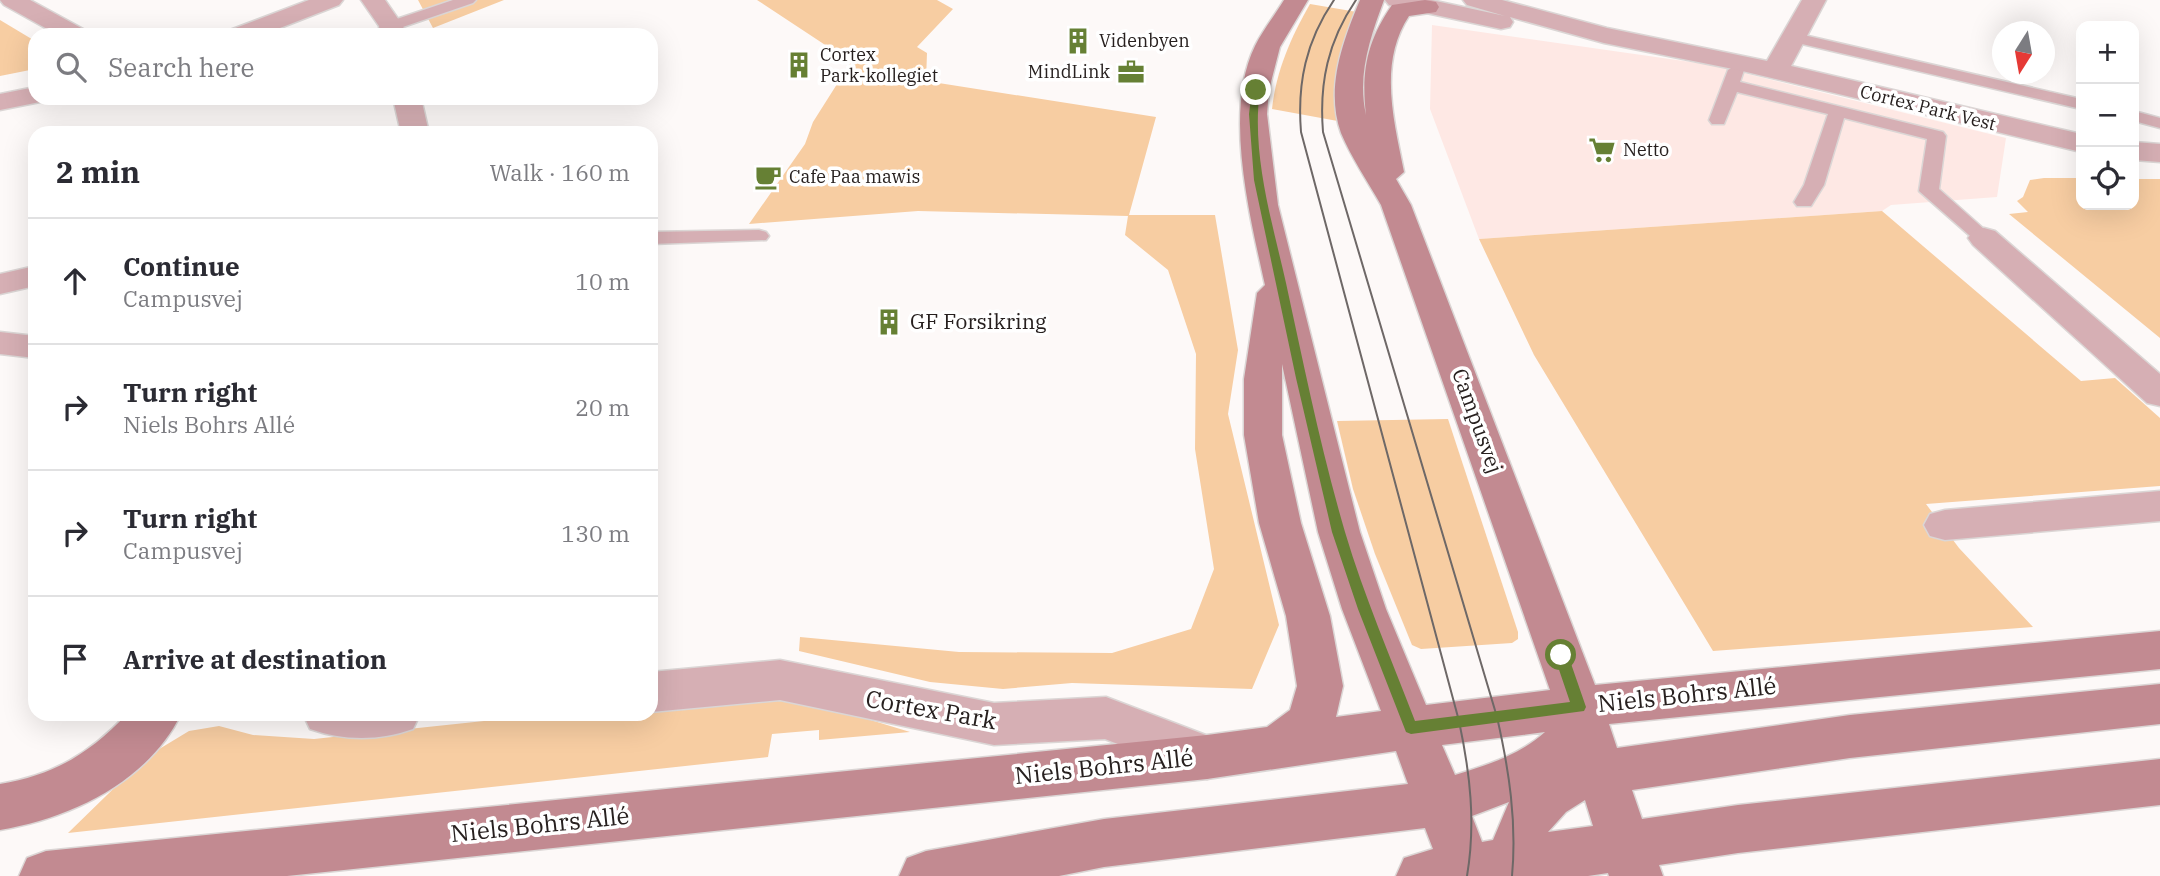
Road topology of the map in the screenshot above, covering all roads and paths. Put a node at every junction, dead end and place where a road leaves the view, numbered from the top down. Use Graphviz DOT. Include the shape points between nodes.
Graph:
graph roads {
  1 [pos="12,0"];
  2 [pos="331,0"];
  3 [pos="373,0"];
  4 [pos="468,0"];
  5 [pos="1296,0"];
  6 [pos="1372,0"];
  7 [pos="1397,0"];
  8 [pos="1475,0"];
  9 [pos="1814,0"];
  10 [pos="1427,7"];
  11 [pos="63,28"];
  12 [pos="257,28"];
  13 [pos="390,28"];
  14 [pos="399,28"];
  15 [pos="1604,35"];
  16 [pos="1795,38"];
  17 [pos="1775,71"];
  18 [pos="1734,74"];
  19 [pos="28,96"];
  20 [pos="0,102"];
  21 [pos="2076,103"];
  22 [pos="409,105"];
  23 [pos="1838,111"];
  24 [pos="2139,118"];
  25 [pos="1718,120"];
  26 [pos="2160,122"];
  27 [pos="413,126"];
  28 [pos="2076,142"];
  29 [pos="2139,151"];
  30 [pos="2160,153"];
  31 [pos="1393,195"];
  32 [pos="1804,202"];
  33 [pos="758,236"];
  34 [pos="658,238"];
  35 [pos="1984,238"];
  36 [pos="1277,266"];
  37 [pos="28,278"];
  38 [pos="0,284"];
  39 [pos="0,342"];
  40 [pos="28,346"];
  41 [pos="2160,394"];
  42 [pos="2160,506"];
  43 [pos="1945,525"];
  44 [pos="2160,650"];
  45 [pos="658,691"];
  46 [pos="2160,704"];
  47 [pos="1579,707"];
  48 [pos="151,721"];
  49 [pos="1416,741"];
  50 [pos="1280,745"];
  51 [pos="1207,757"];
  52 [pos="1601,774"];
  53 [pos="2160,782"];
  54 [pos="1456,798"];
  55 [pos="0,807"];
  56 [pos="1631,861"];
  57 [pos="1498,868"];
  58 [pos="46,876"];
  59 [pos="926,876"];
  1 -- 11 [label="street"];
  2 -- 12 [label="street"];
  3 -- 13 [label="street"];
  4 -- 14 [label="lane"];
  5 -- 36 [label="street" via="1267,47 1253,114 1258,180"];
  6 -- 31 [label="street, Campusvej" via="1354,49 1348,96 1355,132"];
  7 -- 10 [label="street, Cortex Park Vest"];
  8 -- 15 [label="street, Cortex Park Vest"];
  9 -- 16 [label="street"];
  10 -- 15 [label="street, Cortex Park Vest"];
  10 -- 31 [label="street" via="1401,10 1389,29 1380,61 1379,109"];
  15 -- 18 [label="street, Cortex Park Vest"];
  16 -- 17 [label="street"];
  16 -- 21 [label="lane"];
  17 -- 18 [label="street, Cortex Park Vest"];
  17 -- 28 [label="street, Cortex Park Vest"];
  18 -- 23 [label="lane"];
  18 -- 25 [label="lane"];
  19 -- 20 [label="street"];
  22 -- 27 [label="street"];
  23 -- 32 [label="lane" via="1814,186"];
  23 -- 35 [label="lane" via="1937,136 1929,191"];
  24 -- 26 [label="lane"];
  29 -- 30 [label="street"];
  31 -- 47 [label="street, Campusvej"];
  33 -- 34 [label="lane"];
  35 -- 41 [label="street"];
  36 -- 49 [label="street" via="1339,532"];
  36 -- 50 [label="street" via="1262,379 1263,435 1280,523 1308,616 1320,686 1311,722"];
  37 -- 38 [label="street"];
  39 -- 40 [label="street"];
  42 -- 43 [label="street"];
  44 -- 47 [label="street, Niels Bohrs Allé"];
  45 -- 51 [label="street, Cortex Park" via="780,680 994,724 1106,718"];
  46 -- 52 [label="street" via="1729,752"];
  47 -- 49 [label="street, Niels Bohrs Allé"];
  47 -- 52 [label="street, Campusvej"];
  47 -- 54 [label="street" via="1573,737 1550,759"];
  48 -- 55 [label="street" via="125,751 82,782 31,803"];
  49 -- 50 [label="street, Niels Bohrs Allé" via="1359,734"];
  49 -- 54 [label="street"];
  50 -- 51 [label="street, Niels Bohrs Allé"];
  51 -- 58 [label="street, Niels Bohrs Allé"];
  52 -- 56 [label="street, Campusvej"];
  52 -- 57 [label="street" via="1548,795 1529,816"];
  53 -- 56 [label="street" via="1738,829"];
  54 -- 57 [label="street"];
  54 -- 59 [label="street" via="1104,843"];
  56 -- 57 [label="street"];
}
